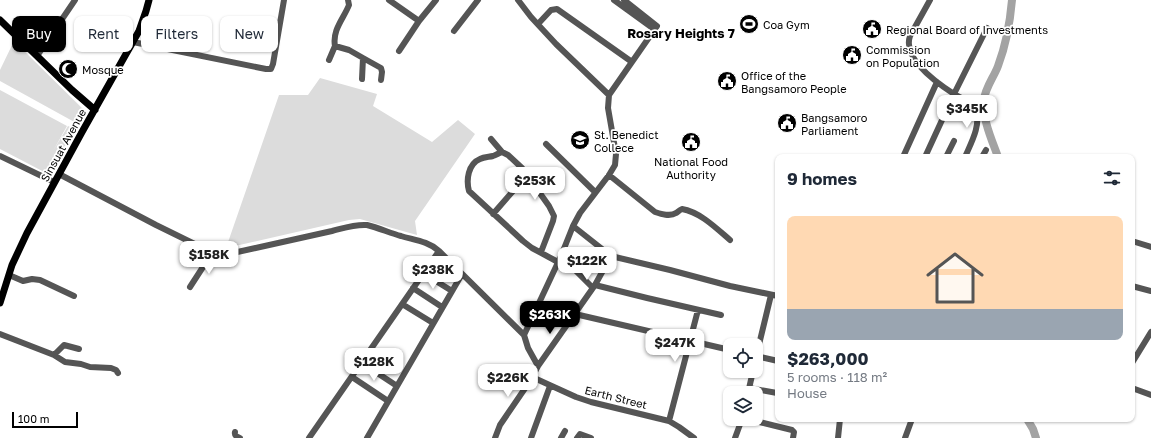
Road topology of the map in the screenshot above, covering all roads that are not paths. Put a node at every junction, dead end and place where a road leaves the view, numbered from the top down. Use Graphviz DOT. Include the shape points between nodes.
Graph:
graph roads {
  1 [pos="75,0"];
  2 [pos="149,0"];
  3 [pos="284,0"];
  4 [pos="348,0"];
  5 [pos="389,0"];
  6 [pos="435,0"];
  7 [pos="478,0"];
  8 [pos="518,0"];
  9 [pos="614,0"];
  10 [pos="624,0"];
  11 [pos="930,0"];
  12 [pos="0,20"];
  13 [pos="419,21"];
  14 [pos="538,24"];
  15 [pos="656,27"];
  16 [pos="986,28"];
  17 [pos="454,31"];
  18 [pos="133,42"];
  19 [pos="335,46"];
  20 [pos="399,51"];
  21 [pos="127,52"];
  22 [pos="37,56"];
  23 [pos="363,58"];
  24 [pos="329,60"];
  25 [pos="632,62"];
  26 [pos="362,79"];
  27 [pos="381,80"];
  28 [pos="936,82"];
  29 [pos="954,94"];
  30 [pos="609,95"];
  31 [pos="95,110"];
  32 [pos="491,139"];
  33 [pos="954,141"];
  34 [pos="546,144"];
  35 [pos="986,150"];
  36 [pos="502,152"];
  37 [pos="904,154"];
  38 [pos="926,154"];
  39 [pos="948,154"];
  40 [pos="966,154"];
  41 [pos="984,154"];
  42 [pos="0,156"];
  43 [pos="59,174"];
  44 [pos="527,175"];
  45 [pos="609,175"];
  46 [pos="54,182"];
  47 [pos="595,192"];
  48 [pos="493,214"];
  49 [pos="573,226"];
  50 [pos="730,240"];
  51 [pos="1135,242"];
  52 [pos="1151,247"];
  53 [pos="439,251"];
  54 [pos="542,252"];
  55 [pos="212,253"];
  56 [pos="611,256"];
  57 [pos="559,259"];
  58 [pos="423,273"];
  59 [pos="462,274"];
  60 [pos="9,275"];
  61 [pos="594,286"];
  62 [pos="190,287"];
  63 [pos="1135,287"];
  64 [pos="413,288"];
  65 [pos="1151,291"];
  66 [pos="452,292"];
  67 [pos="771,295"];
  68 [pos="74,296"];
  69 [pos="775,296"];
  70 [pos="0,303"];
  71 [pos="402,304"];
  72 [pos="442,307"];
  73 [pos="698,310"];
  74 [pos="575,314"];
  75 [pos="721,315"];
  76 [pos="433,323"];
  77 [pos="1151,332"];
  78 [pos="0,334"];
  79 [pos="524,335"];
  80 [pos="760,338"];
  81 [pos="690,341"];
  82 [pos="723,348"];
  83 [pos="79,349"];
  84 [pos="54,355"];
  85 [pos="763,358"];
  86 [pos="1135,358"];
  87 [pos="775,360"];
  88 [pos="362,363"];
  89 [pos="538,366"];
  90 [pos="118,373"];
  91 [pos="352,377"];
  92 [pos="532,377"];
  93 [pos="397,386"];
  94 [pos="550,386"];
  95 [pos="1135,389"];
  96 [pos="763,392"];
  97 [pos="775,393"];
  98 [pos="1151,395"];
  99 [pos="388,401"];
  100 [pos="669,421"];
  101 [pos="840,422"];
  102 [pos="911,422"];
  103 [pos="763,423"];
  104 [pos="739,426"];
  105 [pos="565,431"];
  106 [pos="235,432"];
  107 [pos="240,438"];
  108 [pos="309,438"];
  109 [pos="367,438"];
  110 [pos="495,438"];
  111 [pos="531,438"];
  112 [pos="562,438"];
  113 [pos="577,438"];
  114 [pos="591,438"];
  115 [pos="694,438"];
  116 [pos="735,438"];
  117 [pos="793,438"];
  118 [pos="838,438"];
  119 [pos="905,438"];
  1 -- 22 [label="street"];
  2 -- 18 [label="main road, Sinsuat Avenue" via="144,19"];
  3 -- 18 [label="street" via="271,69"];
  4 -- 19 [label="street" via="349,5 335,36"];
  5 -- 13 [label="street"];
  6 -- 13 [label="street"];
  7 -- 17 [label="street"];
  8 -- 14 [label="street"];
  9 -- 15 [label="street"];
  10 -- 15 [label="street"];
  11 -- 28 [label="street" via="908,41 919,66"];
  12 -- 22 [label="main road"];
  13 -- 20 [label="street"];
  14 -- 25 [label="street" via="551,10 556,9"];
  14 -- 30 [label="street"];
  15 -- 25 [label="street"];
  16 -- 29 [label="street"];
  19 -- 23 [label="street"];
  19 -- 24 [label="street"];
  21 -- 31 [label="main road, Sinsuat Avenue"];
  22 -- 31 [label="main road"];
  23 -- 26 [label="street"];
  23 -- 27 [label="street" via="381,68"];
  25 -- 30 [label="street"];
  28 -- 29 [label="street"];
  28 -- 37 [label="street"];
  29 -- 38 [label="street"];
  29 -- 40 [label="street" via="973,105 977,111 977,129"];
  30 -- 45 [label="street" via="608,108 616,160"];
  31 -- 43 [label="main road, Sinsuat Avenue"];
  32 -- 36 [label="street"];
  33 -- 39 [label="street"];
  34 -- 47 [label="street"];
  35 -- 41 [label="street"];
  36 -- 44 [label="street"];
  36 -- 48 [label="street" via="476,161 469,173 470,193"];
  42 -- 46 [label="street"];
  43 -- 46 [label="main road, Sinsuat Avenue"];
  43 -- 55 [label="street"];
  44 -- 48 [label="street"];
  44 -- 54 [label="street" via="554,217"];
  45 -- 47 [label="street"];
  45 -- 50 [label="street" via="655,212 670,215 682,209 690,211"];
  46 -- 60 [label="main road, Sinsuat Avenue" via="27,233"];
  47 -- 49 [label="street"];
  48 -- 54 [label="street" via="532,248"];
  49 -- 56 [label="street"];
  49 -- 57 [label="street"];
  51 -- 52 [label="street"];
  53 -- 55 [label="street" via="432,245 363,224 224,255"];
  53 -- 58 [label="street"];
  53 -- 59 [label="street"];
  54 -- 57 [label="street"];
  55 -- 62 [label="street"];
  56 -- 61 [label="street"];
  56 -- 67 [label="street"];
  57 -- 61 [label="street"];
  57 -- 79 [label="street"];
  58 -- 64 [label="street"];
  58 -- 66 [label="street"];
  59 -- 66 [label="street"];
  59 -- 79 [label="street"];
  60 -- 68 [label="street" via="23,281 40,280"];
  60 -- 70 [label="main road, Sinsuat Avenue"];
  61 -- 73 [label="street"];
  61 -- 74 [label="street"];
  63 -- 65 [label="street"];
  64 -- 71 [label="street"];
  64 -- 72 [label="street"];
  66 -- 72 [label="street"];
  67 -- 69 [label="street"];
  67 -- 80 [label="street"];
  71 -- 76 [label="street"];
  71 -- 88 [label="street"];
  72 -- 76 [label="street"];
  73 -- 75 [label="street"];
  73 -- 81 [label="street"];
  74 -- 81 [label="street"];
  74 -- 89 [label="street"];
  76 -- 93 [label="street"];
  77 -- 86 [label="street"];
  78 -- 84 [label="street"];
  79 -- 89 [label="street"];
  81 -- 82 [label="street"];
  81 -- 100 [label="street"];
  83 -- 84 [label="street" via="64,345"];
  84 -- 90 [label="street" via="65,362 111,368"];
  85 -- 87 [label="street"];
  88 -- 91 [label="street"];
  88 -- 93 [label="street"];
  89 -- 92 [label="street"];
  91 -- 99 [label="street"];
  91 -- 108 [label="street"];
  92 -- 94 [label="street, Earth Street"];
  92 -- 110 [label="street" via="500,425"];
  93 -- 99 [label="street"];
  94 -- 100 [label="street, Earth Street" via="591,402"];
  94 -- 111 [label="street"];
  95 -- 98 [label="street"];
  96 -- 97 [label="street"];
  99 -- 109 [label="street"];
  100 -- 115 [label="street, Earth Street"];
  101 -- 118 [label="street"];
  102 -- 119 [label="street"];
  103 -- 117 [label="street" via="792,430"];
  104 -- 116 [label="street"];
  105 -- 112 [label="street"];
  106 -- 107 [label="street"];
  113 -- 114 [label="street" via="580,434"];
}
